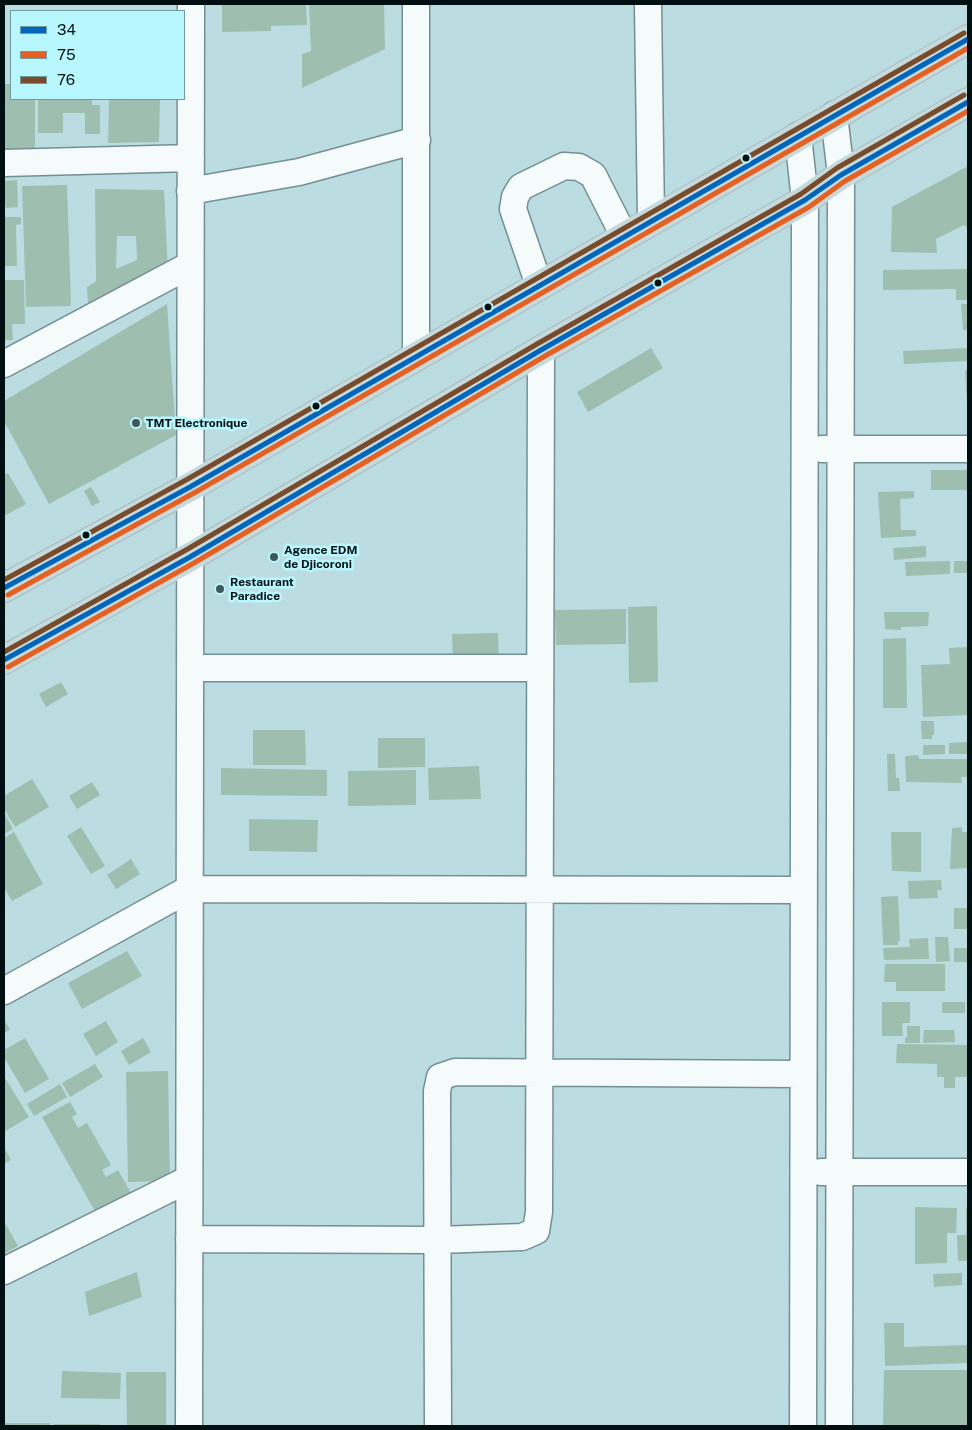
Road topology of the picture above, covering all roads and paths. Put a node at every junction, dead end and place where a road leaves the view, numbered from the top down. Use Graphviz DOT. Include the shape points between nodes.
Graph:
graph roads {
  1 [pos="191,4"];
  2 [pos="416,4"];
  3 [pos="648,4"];
  4 [pos="968,38"];
  5 [pos="968,102"];
  6 [pos="834,115"];
  7 [pos="798,136"];
  8 [pos="416,140"];
  9 [pos="191,158"];
  10 [pos="4,162"];
  11 [pos="841,175"];
  12 [pos="190,191"];
  13 [pos="805,200"];
  14 [pos="651,220"];
  15 [pos="624,236"];
  16 [pos="190,265"];
  17 [pos="539,285"];
  18 [pos="540,350"];
  19 [pos="416,357"];
  20 [pos="4,364"];
  21 [pos="804,449"];
  22 [pos="840,449"];
  23 [pos="968,449"];
  24 [pos="190,487"];
  25 [pos="190,557"];
  26 [pos="4,588"];
  27 [pos="4,660"];
  28 [pos="190,668"];
  29 [pos="540,668"];
  30 [pos="189,889"];
  31 [pos="540,890"];
  32 [pos="804,890"];
  33 [pos="4,991"];
  34 [pos="540,1074"];
  35 [pos="803,1074"];
  36 [pos="803,1172"];
  37 [pos="840,1172"];
  38 [pos="968,1172"];
  39 [pos="189,1179"];
  40 [pos="189,1239"];
  41 [pos="438,1240"];
  42 [pos="4,1271"];
  43 [pos="189,1426"];
  44 [pos="438,1426"];
  45 [pos="803,1426"];
  46 [pos="839,1426"];
  1 -- 9 [label="street"];
  2 -- 8 [label="street"];
  3 -- 14 [label="street"];
  4 -- 6 [label="highway"];
  5 -- 11 [label="highway"];
  6 -- 7 [label="highway"];
  6 -- 11 [label="street"];
  7 -- 13 [label="street"];
  7 -- 14 [label="highway"];
  8 -- 12 [label="street" via="299,172"];
  8 -- 19 [label="street"];
  9 -- 10 [label="street"];
  9 -- 12 [label="street"];
  11 -- 13 [label="highway"];
  11 -- 22 [label="street"];
  12 -- 16 [label="street"];
  13 -- 18 [label="highway"];
  13 -- 21 [label="street"];
  14 -- 15 [label="highway"];
  15 -- 17 [label="highway"];
  15 -- 17 [label="street" via="594,175 579,167 564,166 520,187 513,209"];
  16 -- 20 [label="street"];
  16 -- 24 [label="street"];
  17 -- 19 [label="highway"];
  18 -- 25 [label="highway"];
  18 -- 29 [label="street"];
  19 -- 24 [label="highway"];
  21 -- 22 [label="street"];
  21 -- 32 [label="street"];
  22 -- 23 [label="street"];
  22 -- 37 [label="street"];
  24 -- 25 [label="street"];
  24 -- 26 [label="highway"];
  25 -- 27 [label="highway"];
  25 -- 28 [label="street"];
  28 -- 29 [label="street"];
  28 -- 30 [label="street"];
  29 -- 31 [label="street"];
  30 -- 31 [label="street"];
  30 -- 33 [label="street"];
  30 -- 39 [label="street"];
  31 -- 32 [label="street"];
  31 -- 34 [label="street"];
  32 -- 35 [label="street"];
  34 -- 35 [label="street"];
  34 -- 41 [label="street" via="539,1212 536,1231 522,1237"];
  34 -- 41 [label="street" via="455,1072 440,1077 437,1091"];
  35 -- 36 [label="street"];
  36 -- 37 [label="street"];
  36 -- 45 [label="street"];
  37 -- 38 [label="street"];
  37 -- 46 [label="street"];
  39 -- 40 [label="street"];
  39 -- 42 [label="street"];
  40 -- 41 [label="street"];
  40 -- 43 [label="street"];
  41 -- 44 [label="street"];
}
